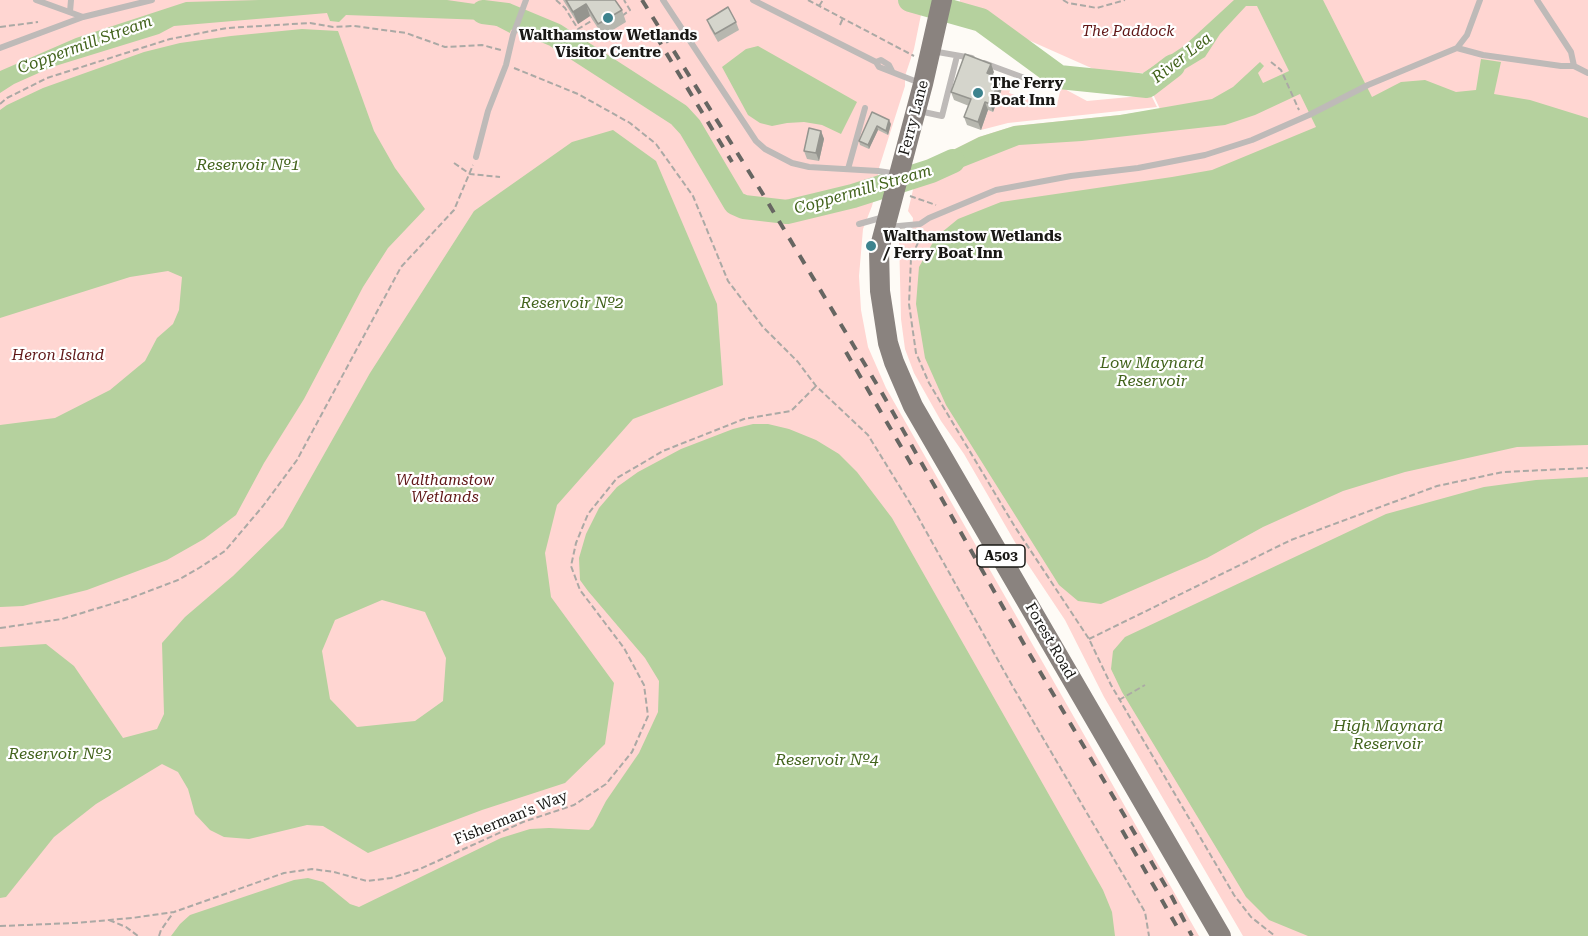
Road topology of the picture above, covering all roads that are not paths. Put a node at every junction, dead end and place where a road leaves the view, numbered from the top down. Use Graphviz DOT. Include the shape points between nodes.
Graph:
graph roads {
  1 [pos="36,0"];
  2 [pos="70,0"];
  3 [pos="152,0"];
  4 [pos="663,0"];
  5 [pos="753,0"];
  6 [pos="942,0"];
  7 [pos="1479,0"];
  8 [pos="1537,0"];
  9 [pos="47,2"];
  10 [pos="525,3"];
  11 [pos="70,12"];
  12 [pos="83,17"];
  13 [pos="0,48"];
  14 [pos="1457,48"];
  15 [pos="931,51"];
  16 [pos="957,56"];
  17 [pos="1574,66"];
  18 [pos="1588,73"];
  19 [pos="1030,80"];
  20 [pos="923,84"];
  21 [pos="865,108"];
  22 [pos="916,110"];
  23 [pos="476,157"];
  24 [pos="848,170"];
  25 [pos="893,191"];
  26 [pos="859,224"];
  27 [pos="888,343"];
  28 [pos="1221,936"];
  1 -- 9 [label="lane"];
  2 -- 11 [label="lane"];
  3 -- 12 [label="lane"];
  4 -- 24 [label="lane" via="765,150 792,163"];
  5 -- 20 [label="lane" via="876,62 888,72"];
  6 -- 15 [label="main road, Ferry Lane / A503"];
  7 -- 14 [label="lane" via="1467,36"];
  8 -- 17 [label="lane" via="1571,52"];
  9 -- 11 [label="lane"];
  10 -- 23 [label="lane"];
  11 -- 12 [label="lane"];
  12 -- 13 [label="lane"];
  14 -- 17 [label="lane"];
  14 -- 25 [label="lane" via="1252,140 1205,155 996,190 920,224"];
  15 -- 16 [label="lane"];
  15 -- 20 [label="main road, Ferry Lane / A503"];
  16 -- 19 [label="lane"];
  16 -- 22 [label="lane" via="942,116"];
  17 -- 18 [label="lane"];
  20 -- 22 [label="main road, Ferry Lane / A503"];
  21 -- 24 [label="lane"];
  22 -- 25 [label="main road, Ferry Lane / A503"];
  24 -- 25 [label="lane"];
  25 -- 26 [label="lane"];
  25 -- 27 [label="main road, Ferry Lane / A503" via="878,270"];
  27 -- 28 [label="main road, Forest Road / A503" via="913,406"];
}
